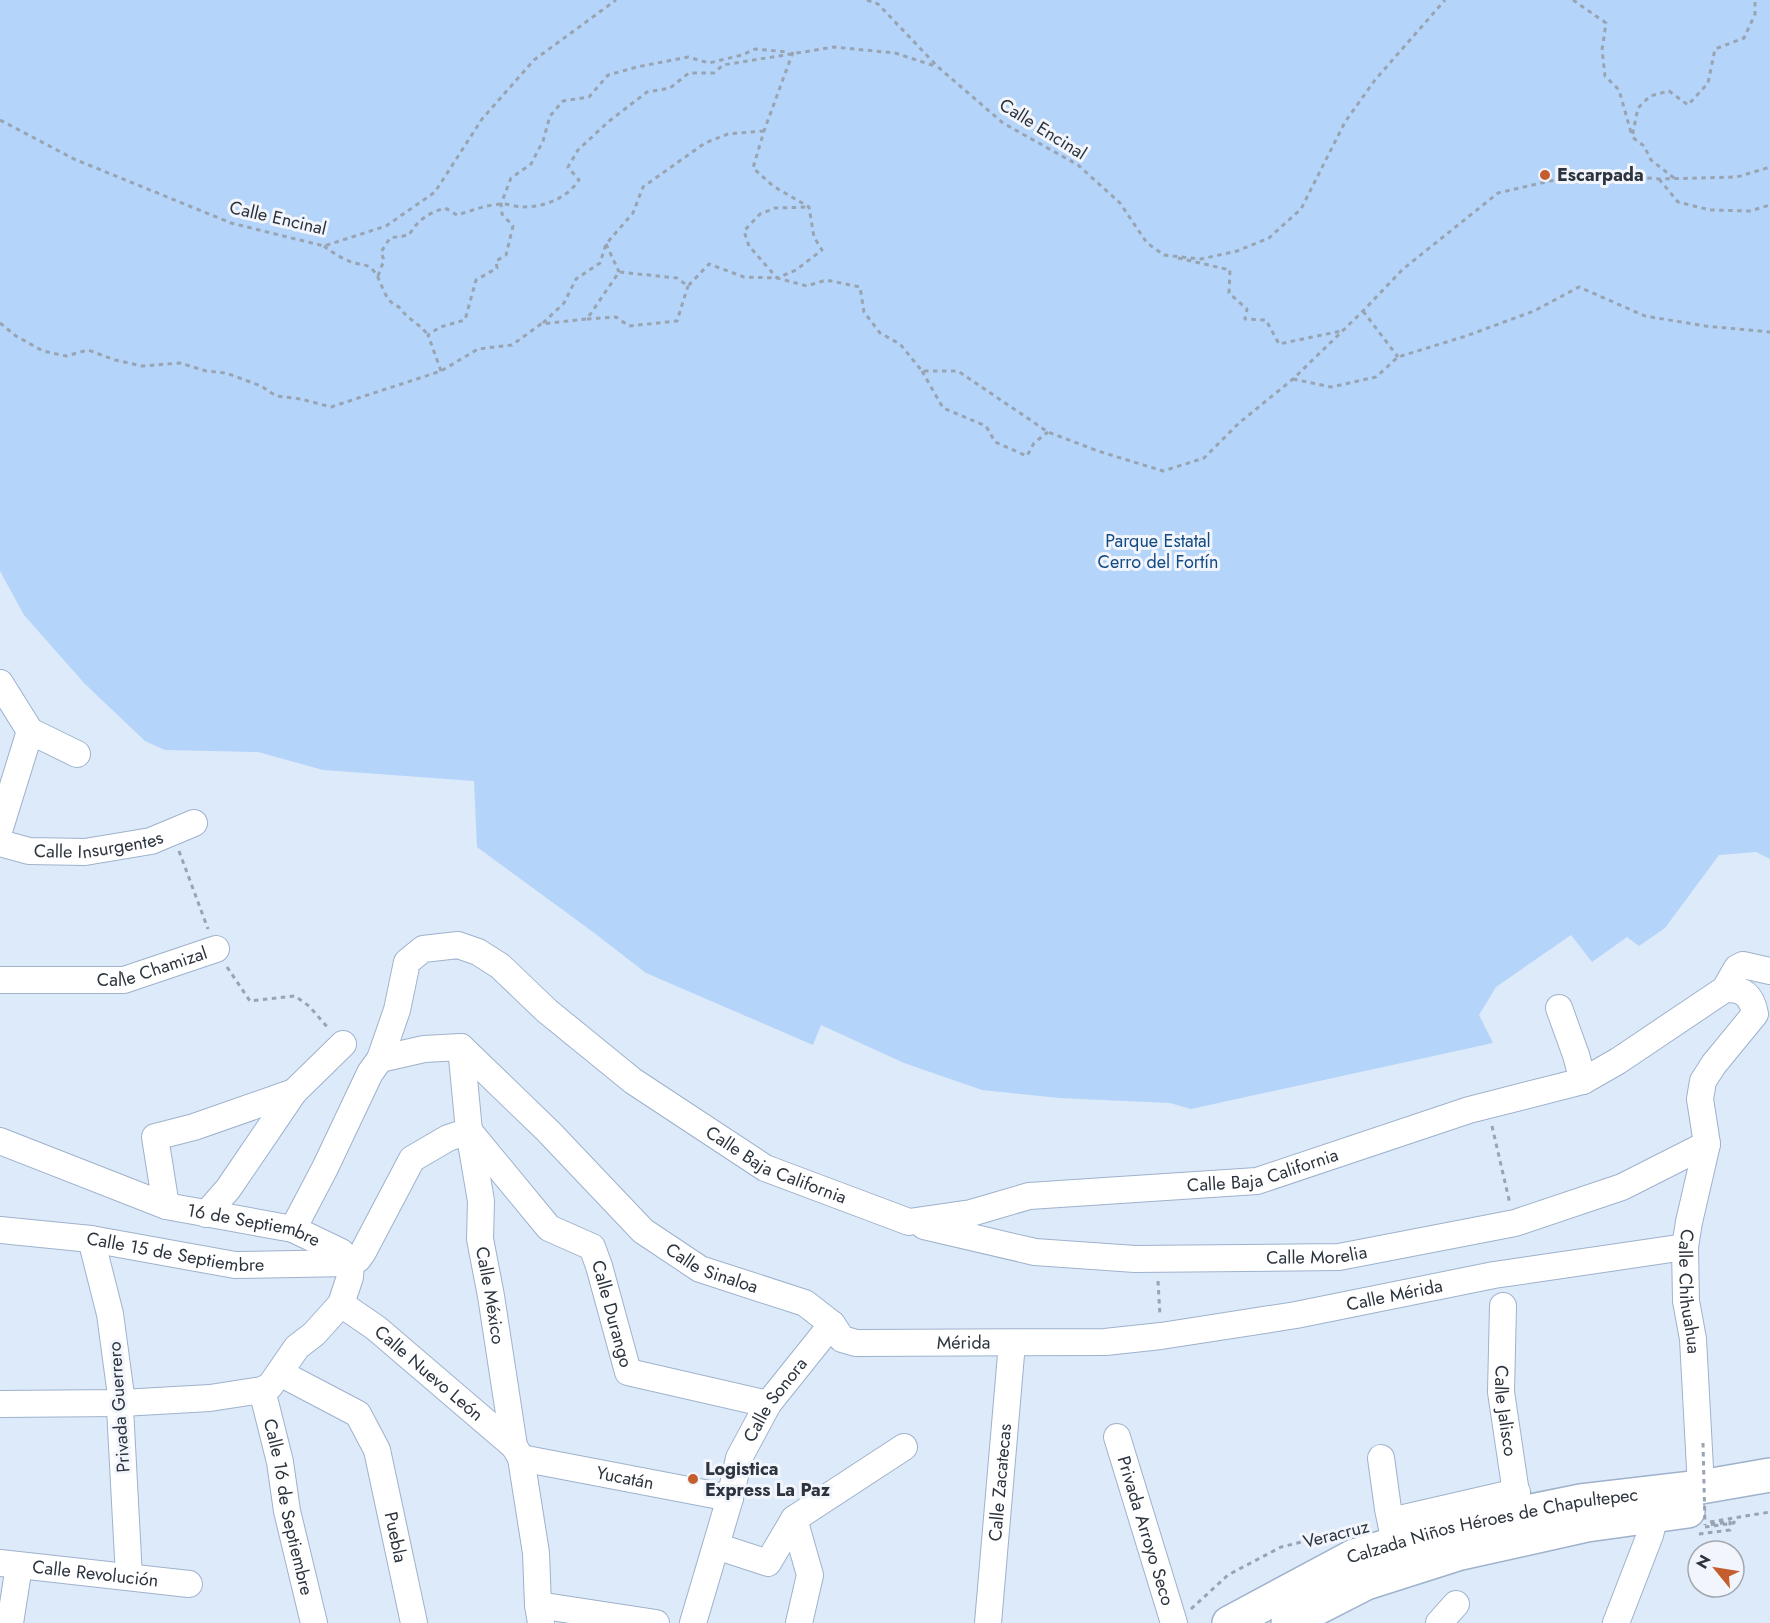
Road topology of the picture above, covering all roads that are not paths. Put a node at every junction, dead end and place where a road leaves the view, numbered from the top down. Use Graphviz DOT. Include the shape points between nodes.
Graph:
graph roads {
  1 [pos="0,682"];
  2 [pos="30,731"];
  3 [pos="77,754"];
  4 [pos="0,828"];
  5 [pos="183,828"];
  6 [pos="0,843"];
  7 [pos="216,949"];
  8 [pos="1770,971"];
  9 [pos="0,980"];
  10 [pos="1725,989"];
  11 [pos="1559,1008"];
  12 [pos="1762,1021"];
  13 [pos="343,1044"];
  14 [pos="461,1047"];
  15 [pos="380,1059"];
  16 [pos="1582,1081"];
  17 [pos="294,1092"];
  18 [pos="469,1131"];
  19 [pos="0,1141"];
  20 [pos="1707,1144"];
  21 [pos="166,1206"];
  22 [pos="206,1214"];
  23 [pos="909,1222"];
  24 [pos="293,1228"];
  25 [pos="0,1230"];
  26 [pos="91,1239"];
  27 [pos="1685,1248"];
  28 [pos="351,1263"];
  29 [pos="341,1304"];
  30 [pos="1503,1306"];
  31 [pos="832,1324"];
  32 [pos="1105,1342"];
  33 [pos="1012,1343"];
  34 [pos="271,1382"];
  35 [pos="122,1403"];
  36 [pos="0,1404"];
  37 [pos="768,1404"];
  38 [pos="1117,1437"];
  39 [pos="904,1447"];
  40 [pos="518,1452"];
  41 [pos="1381,1458"];
  42 [pos="1770,1475"];
  43 [pos="1701,1487"];
  44 [pos="730,1498"];
  45 [pos="1770,1498"];
  46 [pos="1518,1503"];
  47 [pos="1655,1515"];
  48 [pos="794,1519"];
  49 [pos="1393,1532"];
  50 [pos="716,1546"];
  51 [pos="10,1564"];
  52 [pos="129,1577"];
  53 [pos="189,1584"];
  54 [pos="1456,1604"];
  55 [pos="539,1614"];
  56 [pos="1180,1619"];
  57 [pos="10,1623"];
  58 [pos="314,1623"];
  59 [pos="414,1623"];
  60 [pos="656,1623"];
  61 [pos="693,1623"];
  62 [pos="799,1623"];
  63 [pos="988,1623"];
  64 [pos="1229,1623"];
  65 [pos="1288,1623"];
  66 [pos="1439,1623"];
  67 [pos="1616,1623"];
  1 -- 2 [label="street"];
  2 -- 3 [label="street"];
  2 -- 4 [label="street"];
  5 -- 6 [label="street, Calle Insurgentes" via="151,841 85,852 29,851"];
  7 -- 9 [label="street, Calle Chamizal" via="124,981"];
  8 -- 10 [label="street" via="1743,965"];
  10 -- 12 [label="street, Calle Chihuahua" via="1747,994"];
  10 -- 16 [label="street, Calle Baja California"];
  11 -- 16 [label="street"];
  12 -- 20 [label="street, Calle Chihuahua" via="1714,1064 1704,1081 1700,1099"];
  13 -- 17 [label="street"];
  14 -- 15 [label="street" via="424,1049"];
  14 -- 18 [label="street, Calle México"];
  14 -- 31 [label="street, Calle Sinaloa" via="643,1231 700,1269 805,1303"];
  15 -- 23 [label="street, Calle Baja California" via="397,1010 407,962 423,949 458,945 500,966 547,1011 633,1081 765,1168"];
  15 -- 24 [label="street, Calle Baja California"];
  16 -- 23 [label="street, Calle Baja California" via="1469,1110 1257,1181 1029,1196 971,1213"];
  17 -- 21 [label="street" via="155,1137"];
  17 -- 22 [label="street" via="228,1190"];
  18 -- 28 [label="street" via="412,1159 363,1252"];
  18 -- 37 [label="street, Calle Durango" via="549,1228 592,1247 628,1372"];
  18 -- 40 [label="street, Calle México" via="481,1201 480,1239"];
  19 -- 21 [label="street, 16 de Septiembre"];
  20 -- 23 [label="street, Calle Morelia" via="1622,1187 1515,1223 1339,1257 1157,1259 1035,1252"];
  20 -- 27 [label="street, Calle Chihuahua"];
  21 -- 22 [label="street, 16 de Septiembre"];
  22 -- 24 [label="street, 16 de Septiembre"];
  24 -- 28 [label="street, 16 de Septiembre" via="341,1252"];
  25 -- 26 [label="street, Calle 15 de Septiembre"];
  26 -- 28 [label="street, Calle 15 de Septiembre" via="235,1265"];
  26 -- 35 [label="street, Privada Guerrero" via="110,1314"];
  27 -- 32 [label="street, Calle Mérida" via="1494,1275 1296,1315"];
  27 -- 43 [label="street, Calle Chihuahua"];
  28 -- 29 [label="street"];
  29 -- 34 [label="street" via="297,1347"];
  29 -- 40 [label="street, Calle Nuevo León" via="376,1328"];
  30 -- 46 [label="street, Calle Jalisco" via="1501,1392"];
  31 -- 33 [label="street, Mérida" via="842,1339 856,1343"];
  31 -- 37 [label="street, Calle Sonora"];
  32 -- 33 [label="street, Mérida"];
  33 -- 63 [label="street, Calle Zacatecas"];
  34 -- 35 [label="street" via="210,1398"];
  34 -- 58 [label="street, Calle 16 de Septiembre" via="287,1511"];
  34 -- 59 [label="street, Puebla" via="358,1414 377,1450"];
  35 -- 36 [label="street"];
  35 -- 52 [label="street, Privada Guerrero"];
  37 -- 44 [label="street, Calle Sonora" via="739,1458"];
  38 -- 56 [label="street, Privada Arroyo Seco"];
  39 -- 48 [label="street"];
  40 -- 44 [label="street, Yucatán"];
  40 -- 55 [label="street, Calle México" via="536,1553"];
  41 -- 49 [label="street"];
  42 -- 43 [label="main road, Calzada Niños Héroes de Chapultepec"];
  43 -- 46 [label="main road, Calzada Niños Héroes de Chapultepec" via="1581,1501"];
  44 -- 50 [label="street, Calle Sonora"];
  45 -- 47 [label="main road, Calzada Niños Héroes de Chapultepec"];
  46 -- 49 [label="main road, Calzada Niños Héroes de Chapultepec" via="1447,1528"];
  47 -- 65 [label="main road, Calzada Niños Héroes de Chapultepec" via="1587,1525 1457,1554 1366,1583"];
  47 -- 67 [label="street"];
  48 -- 50 [label="street" via="768,1563"];
  48 -- 62 [label="street" via="810,1575"];
  49 -- 64 [label="main road, Calzada Niños Héroes de Chapultepec"];
  50 -- 61 [label="street, Calle Sonora"];
  51 -- 52 [label="street, Calle Revolución"];
  51 -- 57 [label="street"];
  52 -- 53 [label="street, Calle Revolución"];
  54 -- 66 [label="street"];
  55 -- 60 [label="street"];
}
